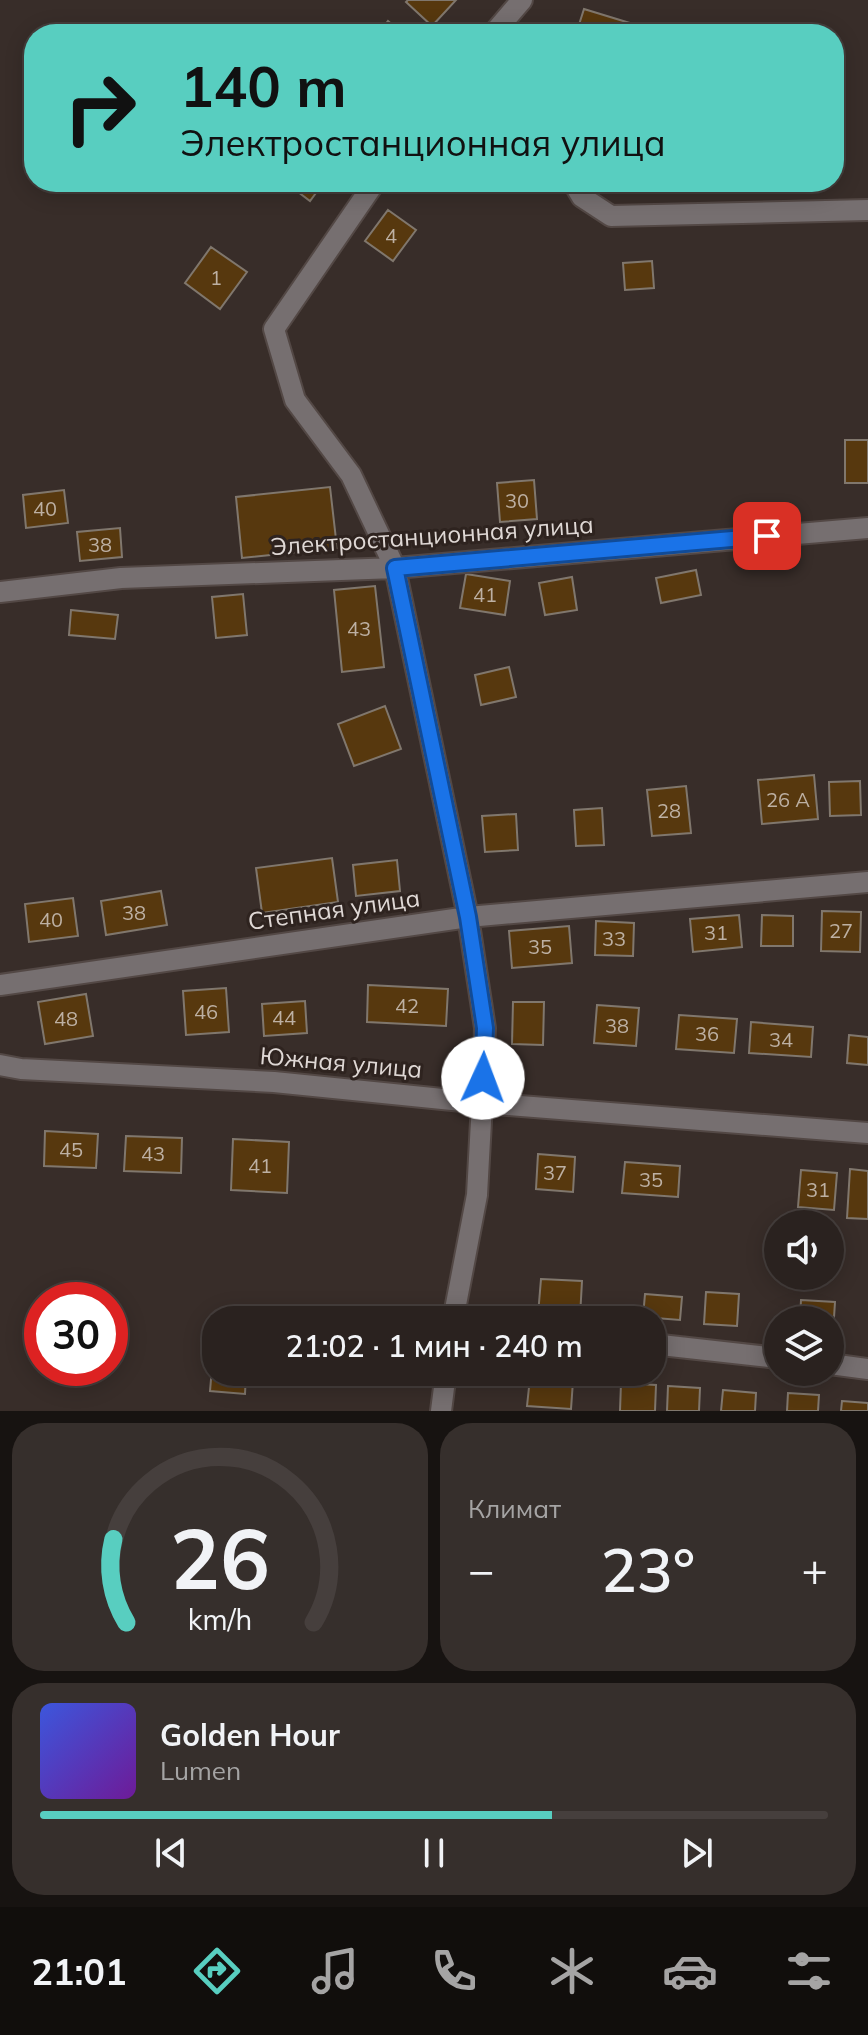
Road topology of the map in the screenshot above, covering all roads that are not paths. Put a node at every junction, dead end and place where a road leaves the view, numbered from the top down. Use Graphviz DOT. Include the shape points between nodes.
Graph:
graph roads {
  1 [pos="522,0"];
  2 [pos="502,24"];
  3 [pos="368,192"];
  4 [pos="579,192"];
  5 [pos="868,210"];
  6 [pos="868,528"];
  7 [pos="395,568"];
  8 [pos="0,592"];
  9 [pos="868,882"];
  10 [pos="468,917"];
  11 [pos="0,985"];
  12 [pos="0,1065"];
  13 [pos="482,1103"];
  14 [pos="868,1133"];
  15 [pos="456,1306"];
  16 [pos="666,1346"];
  17 [pos="764,1356"];
  18 [pos="844,1366"];
  19 [pos="868,1369"];
  20 [pos="444,1386"];
  21 [pos="441,1411"];
  1 -- 2 [label="street"];
  3 -- 7 [label="street" via="274,329 295,400 351,475"];
  4 -- 5 [label="street" via="611,216"];
  6 -- 7 [label="street, Электростанционная улица"];
  7 -- 8 [label="street, Электростанционная улица" via="121,578"];
  7 -- 10 [label="street"];
  9 -- 10 [label="street, Степная улица"];
  10 -- 11 [label="street, Степная улица"];
  10 -- 13 [label="street" via="485,1028"];
  12 -- 13 [label="street, Южная улица" via="274,1082"];
  13 -- 14 [label="street, Южная улица"];
  13 -- 15 [label="street" via="477,1195"];
  16 -- 17 [label="street"];
  18 -- 19 [label="street"];
  20 -- 21 [label="street"];
}
